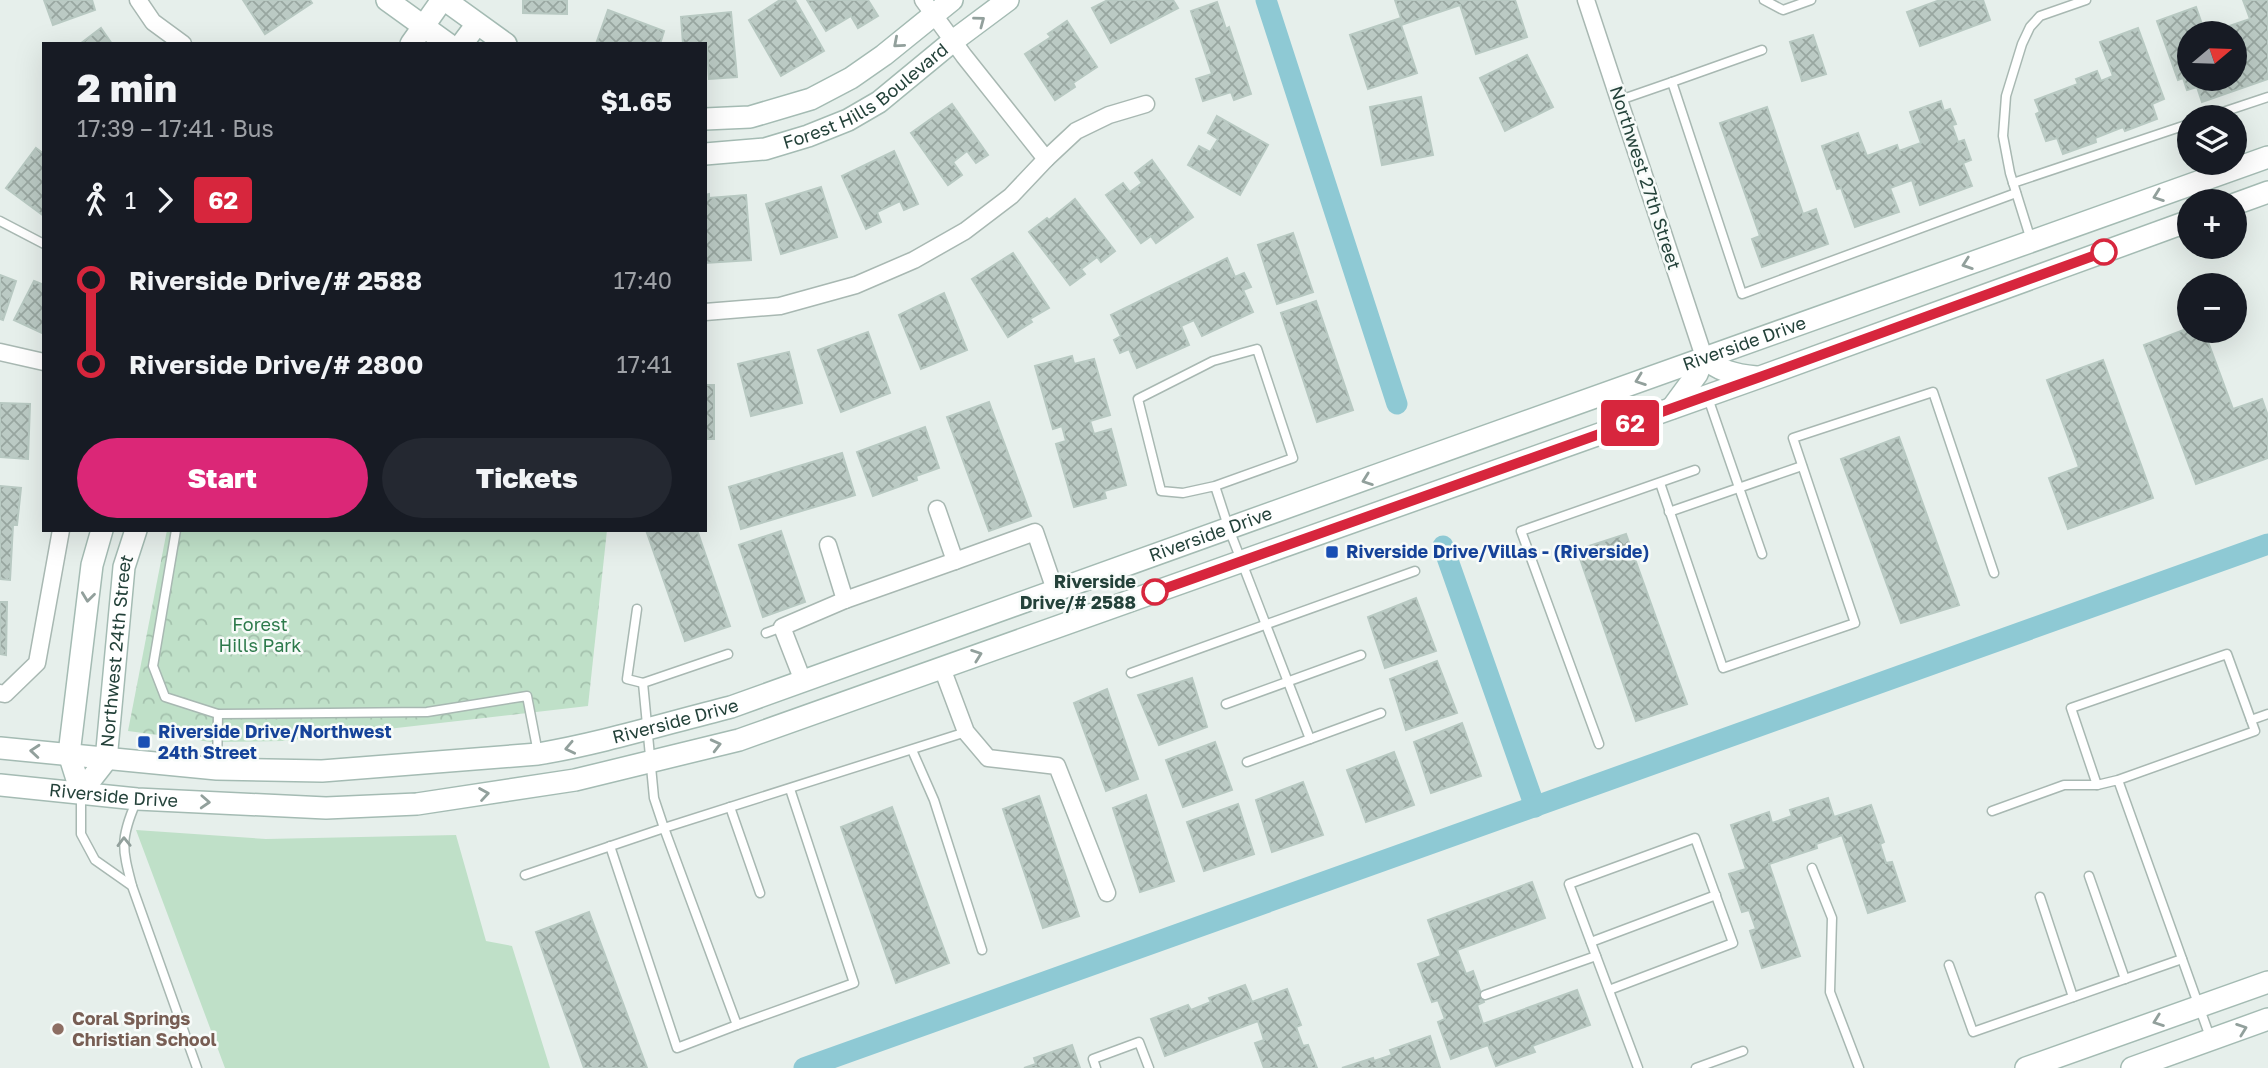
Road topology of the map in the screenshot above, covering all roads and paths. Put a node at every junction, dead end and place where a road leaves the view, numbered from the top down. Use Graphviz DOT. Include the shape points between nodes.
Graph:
graph roads {
  1 [pos="138,0"];
  2 [pos="387,0"];
  3 [pos="443,0"];
  4 [pos="952,0"];
  5 [pos="1009,0"];
  6 [pos="1586,0"];
  7 [pos="1765,0"];
  8 [pos="1811,0"];
  9 [pos="2086,0"];
  10 [pos="2064,4"];
  11 [pos="928,6"];
  12 [pos="477,23"];
  13 [pos="417,35"];
  14 [pos="953,41"];
  15 [pos="180,42"];
  16 [pos="441,42"];
  17 [pos="463,42"];
  18 [pos="503,42"];
  19 [pos="1762,50"];
  20 [pos="1672,82"];
  21 [pos="2268,97"];
  22 [pos="1619,100"];
  23 [pos="1146,104"];
  24 [pos="2244,105"];
  25 [pos="707,119"];
  26 [pos="2177,128"];
  27 [pos="707,154"];
  28 [pos="2268,157"];
  29 [pos="1045,159"];
  30 [pos="2013,183"];
  31 [pos="2268,192"];
  32 [pos="2016,193"];
  33 [pos="2247,200"];
  34 [pos="0,222"];
  35 [pos="2177,225"];
  36 [pos="2032,241"];
  37 [pos="42,243"];
  38 [pos="707,312"];
  39 [pos="0,352"];
  40 [pos="1704,357"];
  41 [pos="42,362"];
  42 [pos="1760,377"];
  43 [pos="1707,396"];
  44 [pos="1672,408"];
  45 [pos="1802,466"];
  46 [pos="1695,470"];
  47 [pos="1660,483"];
  48 [pos="1215,486"];
  49 [pos="1739,487"];
  50 [pos="937,509"];
  51 [pos="1669,512"];
  52 [pos="1229,529"];
  53 [pos="61,532"];
  54 [pos="101,532"];
  55 [pos="134,532"];
  56 [pos="177,532"];
  57 [pos="828,545"];
  58 [pos="1762,554"];
  59 [pos="1242,560"];
  60 [pos="955,561"];
  61 [pos="1415,571"];
  62 [pos="1994,573"];
  63 [pos="1055,590"];
  64 [pos="845,600"];
  65 [pos="638,609"];
  66 [pos="1267,624"];
  67 [pos="782,627"];
  68 [pos="766,633"];
  69 [pos="727,654"];
  70 [pos="1361,655"];
  71 [pos="943,667"];
  72 [pos="1131,673"];
  73 [pos="803,681"];
  74 [pos="643,682"];
  75 [pos="1288,682"];
  76 [pos="0,693"];
  77 [pos="1226,704"];
  78 [pos="1381,713"];
  79 [pos="218,714"];
  80 [pos="2268,714"];
  81 [pos="2251,720"];
  82 [pos="648,729"];
  83 [pos="966,732"];
  84 [pos="1310,739"];
  85 [pos="1599,744"];
  86 [pos="0,748"];
  87 [pos="912,750"];
  88 [pos="69,754"];
  89 [pos="538,754"];
  90 [pos="106,760"];
  91 [pos="649,762"];
  92 [pos="1247,762"];
  93 [pos="217,769"];
  94 [pos="2118,780"];
  95 [pos="0,785"];
  96 [pos="2096,785"];
  97 [pos="790,789"];
  98 [pos="81,792"];
  99 [pos="137,799"];
  100 [pos="730,807"];
  101 [pos="1992,811"];
  102 [pos="664,828"];
  103 [pos="610,846"];
  104 [pos="1812,868"];
  105 [pos="525,875"];
  106 [pos="2089,876"];
  107 [pos="132,886"];
  108 [pos="760,893"];
  109 [pos="1107,893"];
  110 [pos="1716,895"];
  111 [pos="2040,897"];
  112 [pos="1591,942"];
  113 [pos="982,950"];
  114 [pos="1596,956"];
  115 [pos="2182,960"];
  116 [pos="1949,965"];
  117 [pos="2125,979"];
  118 [pos="2268,982"];
  119 [pos="1609,990"];
  120 [pos="1485,995"];
  121 [pos="2073,997"];
  122 [pos="2199,1006"];
  123 [pos="2268,1019"];
  124 [pos="737,1025"];
  125 [pos="2211,1040"];
  126 [pos="1743,1051"];
  127 [pos="1635,1067"];
  128 [pos="197,1068"];
  129 [pos="1096,1068"];
  130 [pos="1149,1068"];
  131 [pos="1696,1068"];
  132 [pos="1859,1068"];
  133 [pos="2026,1068"];
  134 [pos="2132,1068"];
  1 -- 15 [label="street" via="153,22"];
  2 -- 13 [label="street"];
  3 -- 12 [label="street"];
  3 -- 13 [label="street"];
  4 -- 11 [label="street, Forest Hills Boulevard"];
  14 -- 5 [label="street, Forest Hills Boulevard, one-way"];
  6 -- 22 [label="street, Northwest 27th Street"];
  7 -- 8 [label="lane" via="1783,10"];
  9 -- 10 [label="lane"];
  10 -- 30 [label="lane" via="2040,16 2030,27 2006,96 2003,136"];
  11 -- 14 [label="street"];
  11 -- 25 [label="street, Forest Hills Boulevard, one-way" via="884,55 811,99 750,117"];
  12 -- 17 [label="street"];
  12 -- 18 [label="street"];
  13 -- 16 [label="street"];
  14 -- 27 [label="street, Forest Hills Boulevard" via="878,102 848,120 765,149"];
  14 -- 29 [label="street"];
  19 -- 20 [label="lane"];
  20 -- 22 [label="lane"];
  20 -- 32 [label="lane" via="1742,294"];
  21 -- 24 [label="lane"];
  22 -- 40 [label="street, Northwest 27th Street"];
  23 -- 29 [label="street" via="1076,131"];
  26 -- 30 [label="lane"];
  28 -- 36 [label="street, Riverside Drive, one-way"];
  29 -- 38 [label="street" via="1011,196 915,260 856,285 780,306"];
  30 -- 32 [label="lane"];
  31 -- 33 [label="street"];
  32 -- 36 [label="lane"];
  34 -- 37 [label="lane"];
  35 -- 42 [label="street, Riverside Drive"];
  36 -- 40 [label="street, Riverside Drive, one-way"];
  39 -- 41 [label="street"];
  40 -- 42 [label="street" via="1728,372"];
  40 -- 44 [label="street"];
  40 -- 52 [label="street, Riverside Drive, one-way"];
  42 -- 43 [label="street, Riverside Drive"];
  43 -- 44 [label="street, Riverside Drive"];
  43 -- 49 [label="lane"];
  44 -- 59 [label="street, Riverside Drive"];
  45 -- 49 [label="lane"];
  45 -- 51 [label="lane" via="1855,623 1723,668"];
  45 -- 62 [label="lane" via="1793,438 1933,392"];
  46 -- 47 [label="lane"];
  47 -- 51 [label="lane"];
  47 -- 85 [label="lane" via="1521,531"];
  48 -- 48 [label="lane" via="1293,458 1258,349 1213,361 1138,399 1161,491 1184,493"];
  48 -- 52 [label="lane"];
  49 -- 51 [label="lane"];
  49 -- 58 [label="lane"];
  50 -- 60 [label="street"];
  52 -- 59 [label="lane"];
  52 -- 63 [label="street, Riverside Drive"];
  53 -- 76 [label="street" via="37,663 5,694"];
  54 -- 88 [label="street, Northwest 24th Street, one-way" via="92,565"];
  55 -- 90 [label="street, Northwest 24th Street" via="124,567"];
  56 -- 79 [label="lane" via="153,666 165,697"];
  57 -- 64 [label="street"];
  59 -- 66 [label="lane"];
  71 -- 59 [label="street, Riverside Drive, one-way"];
  60 -- 63 [label="street" via="1035,532"];
  60 -- 64 [label="street"];
  61 -- 66 [label="lane"];
  63 -- 73 [label="street, Riverside Drive"];
  64 -- 67 [label="street"];
  65 -- 74 [label="lane" via="627,679"];
  66 -- 72 [label="lane"];
  66 -- 75 [label="lane"];
  67 -- 68 [label="lane"];
  67 -- 73 [label="street"];
  69 -- 74 [label="lane"];
  70 -- 75 [label="lane"];
  71 -- 83 [label="street"];
  91 -- 71 [label="street, Riverside Drive, one-way" via="739,740"];
  73 -- 82 [label="street, Riverside Drive" via="731,707"];
  74 -- 82 [label="lane"];
  75 -- 77 [label="lane"];
  75 -- 84 [label="lane"];
  78 -- 84 [label="lane"];
  79 -- 89 [label="lane" via="427,712 527,696"];
  79 -- 93 [label="lane"];
  80 -- 81 [label="lane"];
  81 -- 94 [label="lane" via="2255,731"];
  81 -- 96 [label="lane" via="2227,654 2071,708"];
  82 -- 89 [label="street, Riverside Drive, one-way"];
  82 -- 91 [label="lane"];
  83 -- 87 [label="lane"];
  83 -- 109 [label="street" via="988,758 1057,766"];
  84 -- 92 [label="lane"];
  88 -- 86 [label="street, Riverside Drive, one-way"];
  87 -- 97 [label="lane"];
  87 -- 113 [label="lane" via="934,800"];
  88 -- 90 [label="street, Riverside Drive"];
  88 -- 98 [label="street, Northwest 24th Street"];
  89 -- 93 [label="street, Riverside Drive" via="322,771"];
  90 -- 93 [label="street, Riverside Drive"];
  90 -- 98 [label="street, Northwest 24th Street"];
  99 -- 91 [label="street, Riverside Drive, one-way" via="326,808 417,804 575,780"];
  91 -- 102 [label="lane"];
  94 -- 96 [label="lane"];
  94 -- 115 [label="lane"];
  95 -- 98 [label="street, Riverside Drive"];
  96 -- 101 [label="lane" via="2064,785"];
  97 -- 100 [label="lane"];
  97 -- 124 [label="lane" via="853,982"];
  98 -- 99 [label="street, Riverside Drive"];
  98 -- 107 [label="lane" via="81,834 95,860"];
  107 -- 99 [label="lane, one-way" via="124,831"];
  100 -- 102 [label="lane"];
  100 -- 108 [label="lane"];
  102 -- 103 [label="lane"];
  102 -- 124 [label="lane"];
  103 -- 105 [label="lane"];
  103 -- 124 [label="lane" via="677,1048"];
  104 -- 132 [label="lane" via="1832,918 1829,992"];
  106 -- 117 [label="lane"];
  107 -- 128 [label="lane"];
  110 -- 112 [label="lane"];
  110 -- 112 [label="lane" via="1695,838 1569,884"];
  110 -- 119 [label="lane" via="1733,943"];
  111 -- 121 [label="lane"];
  112 -- 114 [label="lane"];
  114 -- 119 [label="lane"];
  114 -- 120 [label="lane"];
  115 -- 117 [label="lane"];
  115 -- 122 [label="lane"];
  116 -- 121 [label="lane" via="1973,1032"];
  117 -- 121 [label="lane"];
  118 -- 122 [label="street"];
  119 -- 127 [label="lane"];
  122 -- 125 [label="lane"];
  122 -- 133 [label="street, one-way"];
  125 -- 123 [label="street, one-way"];
  125 -- 134 [label="street"];
  126 -- 131 [label="lane"];
  129 -- 130 [label="lane" via="1093,1059 1139,1042"];
}
